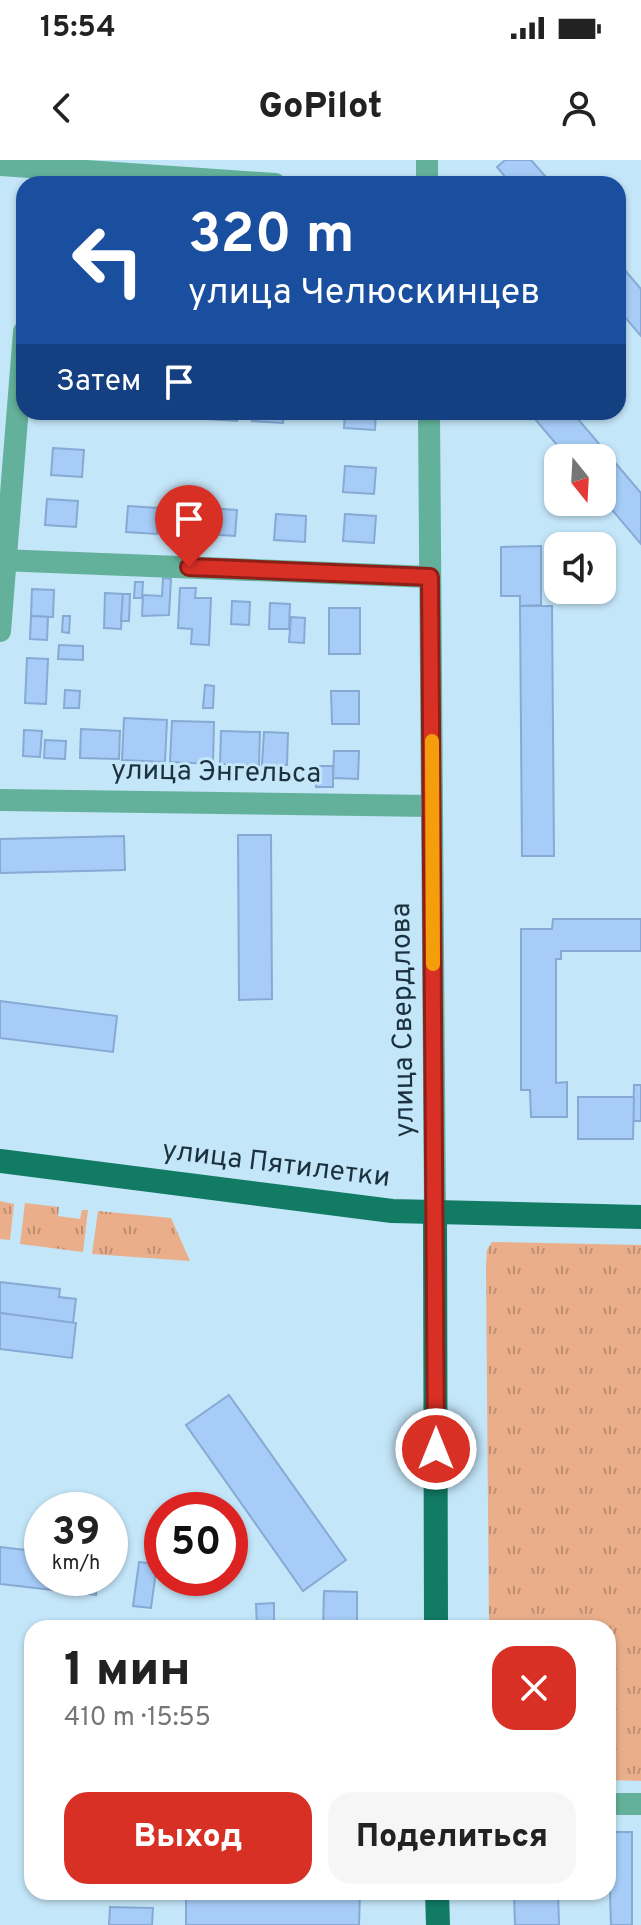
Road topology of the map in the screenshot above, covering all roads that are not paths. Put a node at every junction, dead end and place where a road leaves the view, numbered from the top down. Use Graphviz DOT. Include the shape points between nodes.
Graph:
graph roads {
  1 [pos="0,165"];
  2 [pos="36,171"];
  3 [pos="128,176"];
  4 [pos="15,362"];
  5 [pos="429,420"];
  6 [pos="4,560"];
  7 [pos="430,577"];
  8 [pos="0,631"];
  9 [pos="0,800"];
  10 [pos="432,806"];
  11 [pos="0,1161"];
  12 [pos="435,1214"];
  13 [pos="641,1217"];
  14 [pos="436,1620"];
  15 [pos="616,1804"];
  16 [pos="641,1804"];
  17 [pos="437,1900"];
  18 [pos="438,1925"];
  1 -- 2 [label="street"];
  2 -- 3 [label="street"];
  4 -- 6 [label="street"];
  5 -- 7 [label="street, улица Свердлова"];
  6 -- 7 [label="street"];
  6 -- 8 [label="street"];
  7 -- 10 [label="street, улица Свердлова"];
  9 -- 10 [label="street, улица Энгельса"];
  10 -- 12 [label="street, улица Свердлова"];
  11 -- 12 [label="main road, улица Пятилетки"];
  12 -- 13 [label="main road, улица Пятилетки"];
  12 -- 14 [label="main road, улица Свердлова"];
  15 -- 16 [label="street"];
  17 -- 18 [label="main road"];
}
